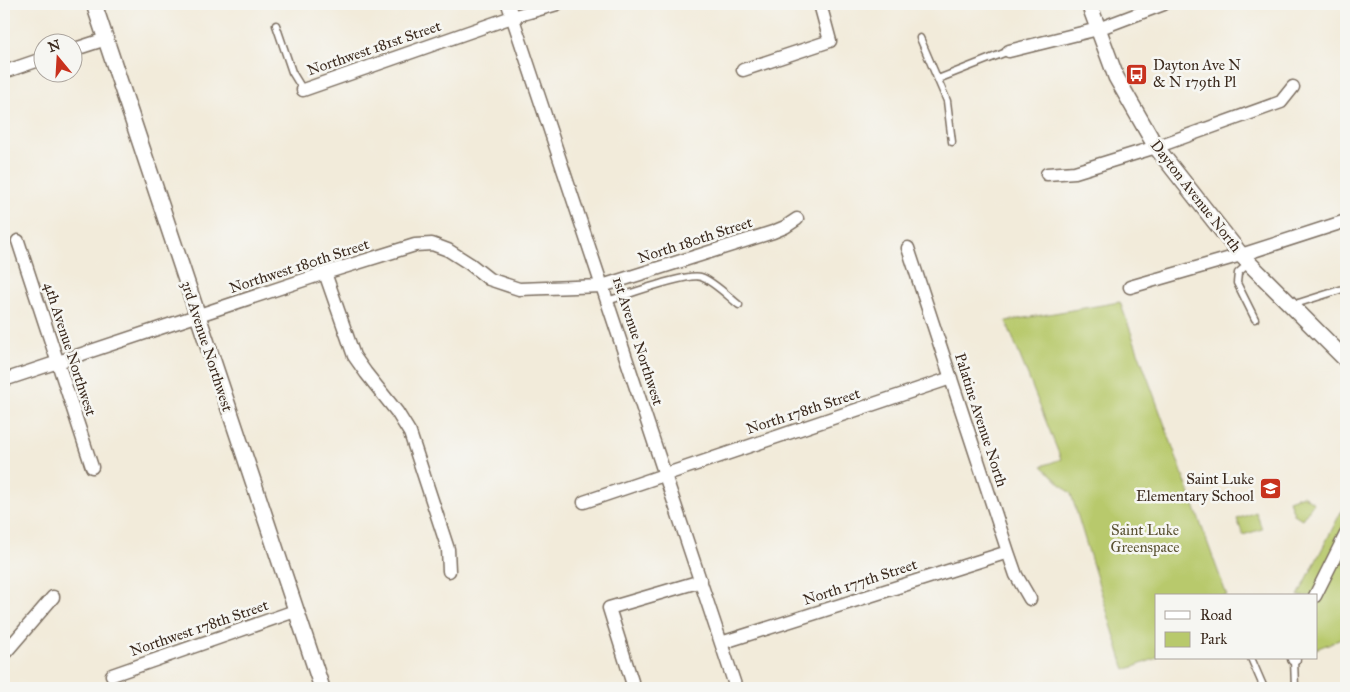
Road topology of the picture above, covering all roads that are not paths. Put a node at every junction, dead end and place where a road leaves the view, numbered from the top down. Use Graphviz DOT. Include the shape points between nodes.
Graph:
graph roads {
  1 [pos="94,4"];
  2 [pos="508,4"];
  3 [pos="557,4"];
  4 [pos="820,4"];
  5 [pos="1089,4"];
  6 [pos="1164,4"];
  7 [pos="512,17"];
  8 [pos="276,25"];
  9 [pos="1098,29"];
  10 [pos="920,38"];
  11 [pos="106,39"];
  12 [pos="82,47"];
  13 [pos="1009,51"];
  14 [pos="32,62"];
  15 [pos="743,70"];
  16 [pos="4,72"];
  17 [pos="938,79"];
  18 [pos="1294,87"];
  19 [pos="303,90"];
  20 [pos="952,142"];
  21 [pos="1156,147"];
  22 [pos="1047,174"];
  23 [pos="797,220"];
  24 [pos="1346,221"];
  25 [pos="18,241"];
  26 [pos="908,248"];
  27 [pos="1245,259"];
  28 [pos="325,273"];
  29 [pos="602,286"];
  30 [pos="1130,287"];
  31 [pos="1346,288"];
  32 [pos="607,301"];
  33 [pos="739,305"];
  34 [pos="1291,306"];
  35 [pos="198,317"];
  36 [pos="1255,320"];
  37 [pos="1346,360"];
  38 [pos="57,363"];
  39 [pos="950,378"];
  40 [pos="4,380"];
  41 [pos="92,467"];
  42 [pos="665,474"];
  43 [pos="584,502"];
  44 [pos="1346,534"];
  45 [pos="1008,552"];
  46 [pos="449,571"];
  47 [pos="701,581"];
  48 [pos="1316,594"];
  49 [pos="53,597"];
  50 [pos="1030,599"];
  51 [pos="296,611"];
  52 [pos="722,643"];
  53 [pos="4,654"];
  54 [pos="1252,660"];
  55 [pos="1294,660"];
  56 [pos="112,675"];
  57 [pos="322,688"];
  58 [pos="634,688"];
  59 [pos="736,688"];
  60 [pos="1264,688"];
  61 [pos="1295,688"];
  1 -- 11 [label="street, 3rd Avenue Northwest"];
  2 -- 7 [label="street, 1st Avenue Northwest"];
  3 -- 7 [label="street, Northwest 181st Street"];
  4 -- 15 [label="street" via="830,41"];
  5 -- 9 [label="street, Dayton Avenue North"];
  6 -- 9 [label="street"];
  7 -- 19 [label="street, Northwest 181st Street"];
  7 -- 29 [label="street, 1st Avenue Northwest"];
  8 -- 19 [label="lane" via="292,72"];
  9 -- 13 [label="street"];
  9 -- 21 [label="street, Dayton Avenue North" via="1116,77"];
  10 -- 17 [label="lane"];
  11 -- 12 [label="street"];
  11 -- 35 [label="street, 3rd Avenue Northwest"];
  13 -- 17 [label="lane"];
  14 -- 16 [label="street"];
  17 -- 20 [label="lane" via="947,101"];
  18 -- 21 [label="street" via="1281,102"];
  21 -- 22 [label="street" via="1075,172"];
  21 -- 27 [label="street, Dayton Avenue North"];
  23 -- 29 [label="street, North 180th Street" via="773,232"];
  24 -- 27 [label="street"];
  25 -- 38 [label="street, 4th Avenue Northwest"];
  26 -- 39 [label="street, Palatine Avenue North"];
  27 -- 30 [label="street"];
  27 -- 34 [label="street, Dayton Avenue North"];
  27 -- 36 [label="lane" via="1237,283"];
  28 -- 29 [label="street, Northwest 180th Street" via="415,245 432,244 461,257 489,279 519,289"];
  28 -- 35 [label="street, Northwest 180th Street"];
  28 -- 46 [label="street" via="354,356 410,433 448,549"];
  29 -- 32 [label="street, 1st Avenue Northwest"];
  31 -- 34 [label="lane"];
  32 -- 33 [label="lane" via="700,276"];
  32 -- 42 [label="street, 1st Avenue Northwest"];
  34 -- 37 [label="street, Dayton Avenue North"];
  35 -- 38 [label="street, Northwest 180th Street"];
  35 -- 51 [label="street, 3rd Avenue Northwest"];
  38 -- 40 [label="street, Northwest 180th Street"];
  38 -- 41 [label="street, 4th Avenue Northwest"];
  39 -- 42 [label="street, North 178th Street"];
  39 -- 45 [label="street, Palatine Avenue North"];
  42 -- 43 [label="street"];
  42 -- 47 [label="street, 1st Avenue Northwest"];
  44 -- 48 [label="street"];
  45 -- 50 [label="street, Palatine Avenue North" via="1016,575"];
  45 -- 52 [label="street, North 177th Street"];
  47 -- 52 [label="street, 1st Avenue Northwest"];
  47 -- 58 [label="street" via="609,608"];
  49 -- 53 [label="street"];
  51 -- 56 [label="street, Northwest 178th Street"];
  51 -- 57 [label="street, 3rd Avenue Northwest"];
  52 -- 59 [label="street, 1st Avenue Northwest"];
  54 -- 60 [label="lane"];
  55 -- 61 [label="lane"];
}
